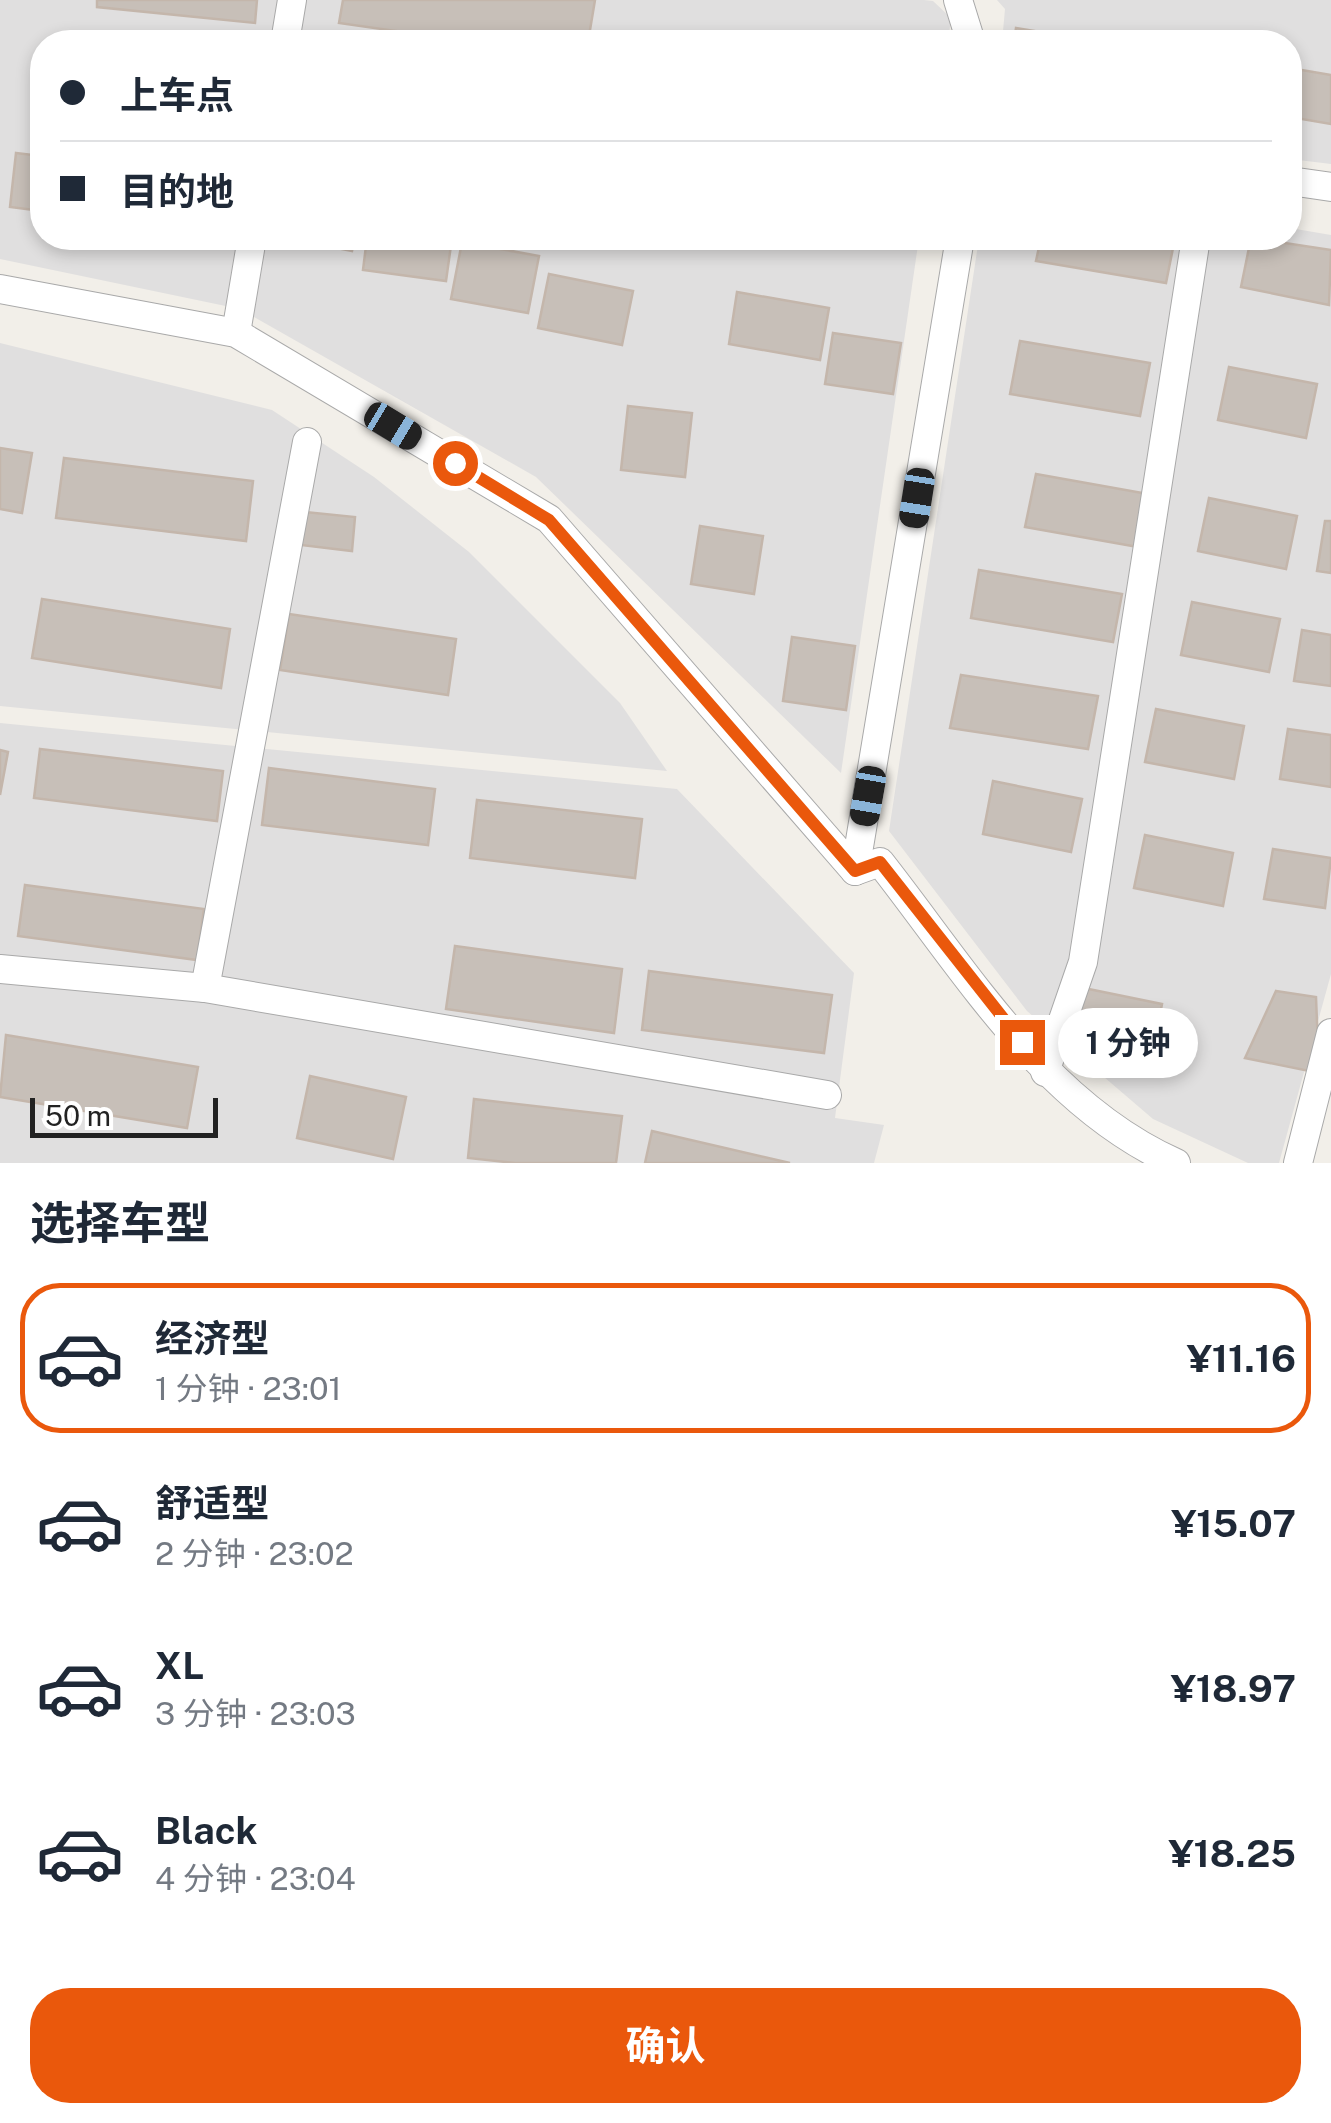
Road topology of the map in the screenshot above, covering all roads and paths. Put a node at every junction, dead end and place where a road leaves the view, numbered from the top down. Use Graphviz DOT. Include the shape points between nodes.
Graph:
graph roads {
  1 [pos="292,0"];
  2 [pos="958,0"];
  3 [pos="287,30"];
  4 [pos="968,30"];
  5 [pos="1302,183"];
  6 [pos="1331,187"];
  7 [pos="250,250"];
  8 [pos="958,250"];
  9 [pos="1194,250"];
  10 [pos="0,289"];
  11 [pos="236,332"];
  12 [pos="307,442"];
  13 [pos="855,871"];
  14 [pos="0,969"];
  15 [pos="206,988"];
  16 [pos="1331,1034"];
  17 [pos="1045,1072"];
  18 [pos="827,1095"];
  19 [pos="1176,1163"];
  20 [pos="1298,1163"];
  1 -- 3 [label="street"];
  2 -- 4 [label="street"];
  5 -- 6 [label="street"];
  7 -- 11 [label="street"];
  8 -- 13 [label="street"];
  9 -- 17 [label="street" via="1083,962"];
  10 -- 11 [label="street"];
  11 -- 13 [label="street" via="549,520"];
  12 -- 15 [label="street"];
  13 -- 17 [label="street" via="880,862"];
  14 -- 15 [label="street"];
  15 -- 18 [label="street"];
  16 -- 20 [label="street"];
  17 -- 19 [label="street" via="1098,1115"];
}
